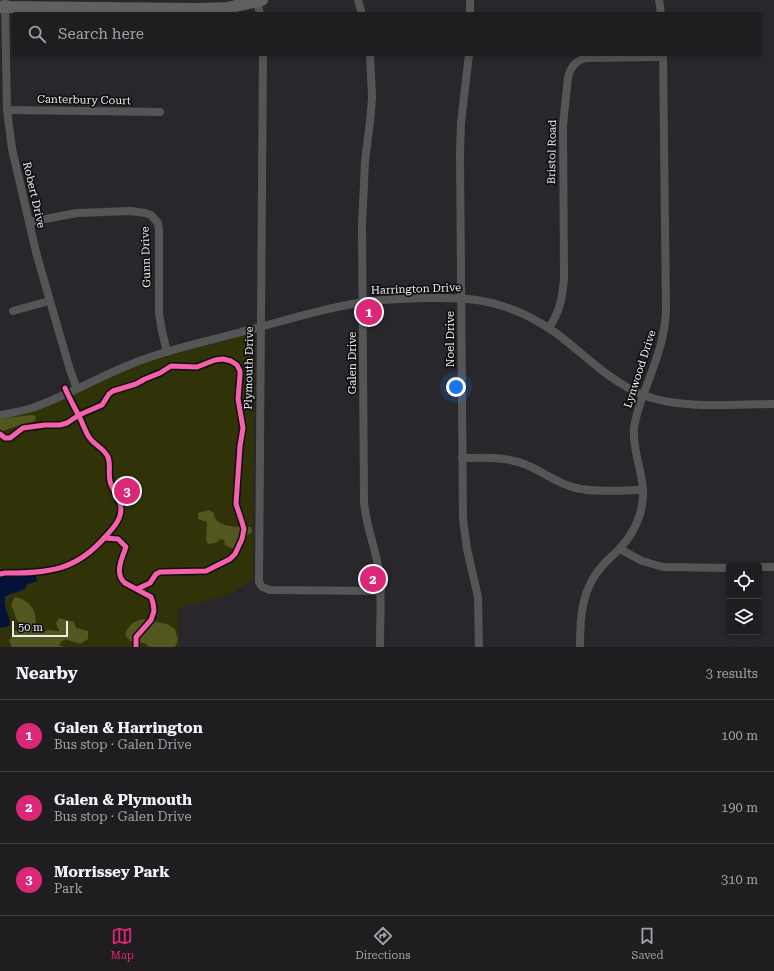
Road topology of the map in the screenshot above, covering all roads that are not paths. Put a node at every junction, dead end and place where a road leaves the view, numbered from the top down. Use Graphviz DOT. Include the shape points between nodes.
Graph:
graph roads {
  1 [pos="358,0"];
  2 [pos="470,0"];
  3 [pos="659,0"];
  4 [pos="259,1"];
  5 [pos="3,5"];
  6 [pos="260,12"];
  7 [pos="361,12"];
  8 [pos="470,12"];
  9 [pos="661,12"];
  10 [pos="263,56"];
  11 [pos="370,56"];
  12 [pos="469,56"];
  13 [pos="637,56"];
  14 [pos="663,56"];
  15 [pos="7,110"];
  16 [pos="160,112"];
  17 [pos="29,222"];
  18 [pos="461,298"];
  19 [pos="50,301"];
  20 [pos="362,302"];
  21 [pos="13,311"];
  22 [pos="260,327"];
  23 [pos="549,328"];
  24 [pos="167,352"];
  25 [pos="77,389"];
  26 [pos="643,395"];
  27 [pos="774,404"];
  28 [pos="0,415"];
  29 [pos="462,458"];
  30 [pos="643,490"];
  31 [pos="620,549"];
  32 [pos="762,567"];
  33 [pos="774,567"];
  34 [pos="726,568"];
  35 [pos="380,591"];
  36 [pos="380,647"];
  37 [pos="479,647"];
  38 [pos="580,647"];
  1 -- 7 [label="street"];
  2 -- 8 [label="street"];
  3 -- 9 [label="street"];
  4 -- 5 [label="street" via="227,8 199,9"];
  4 -- 6 [label="street"];
  5 -- 15 [label="street, Robert Drive"];
  10 -- 22 [label="street, Plymouth Drive"];
  11 -- 20 [label="street, Galen Drive" via="372,98 362,189"];
  12 -- 18 [label="street, Noel Drive" via="460,146"];
  13 -- 23 [label="street, Bristol Road" via="586,58 576,62 568,77 563,125 563,286 559,310"];
  14 -- 26 [label="street, Lynwood Drive" via="665,327"];
  15 -- 16 [label="street, Canterbury Court"];
  15 -- 17 [label="street, Robert Drive" via="12,149"];
  17 -- 19 [label="street, Robert Drive"];
  17 -- 24 [label="street, Gunn Drive" via="94,212 131,211 151,215 159,229 159,314"];
  18 -- 20 [label="street, Harrington Drive"];
  18 -- 23 [label="street, Harrington Drive" via="516,310"];
  18 -- 29 [label="street, Noel Drive"];
  19 -- 21 [label="street"];
  19 -- 25 [label="street, Robert Drive"];
  20 -- 22 [label="street, Harrington Drive"];
  20 -- 35 [label="street, Galen Drive" via="364,502 377,560"];
  22 -- 24 [label="street, Harrington Drive"];
  22 -- 35 [label="street, Plymouth Drive" via="259,582 262,587 270,590"];
  23 -- 26 [label="street, Harrington Drive" via="619,382"];
  24 -- 25 [label="street, Harrington Drive" via="120,368"];
  25 -- 28 [label="street, Harrington Drive" via="34,407"];
  26 -- 27 [label="street, Harrington Drive" via="678,403"];
  26 -- 30 [label="street, Lynwood Drive" via="634,429"];
  29 -- 30 [label="street" via="495,458 519,462 556,481 577,488"];
  29 -- 37 [label="street, Noel Drive" via="463,518 478,597"];
  30 -- 31 [label="street, Lynwood Drive" via="636,526"];
  31 -- 34 [label="street" via="642,561 663,567"];
  31 -- 38 [label="street, Lynwood Drive" via="603,565 588,587 582,607"];
  32 -- 33 [label="street"];
  35 -- 36 [label="street, Galen Drive"];
}
